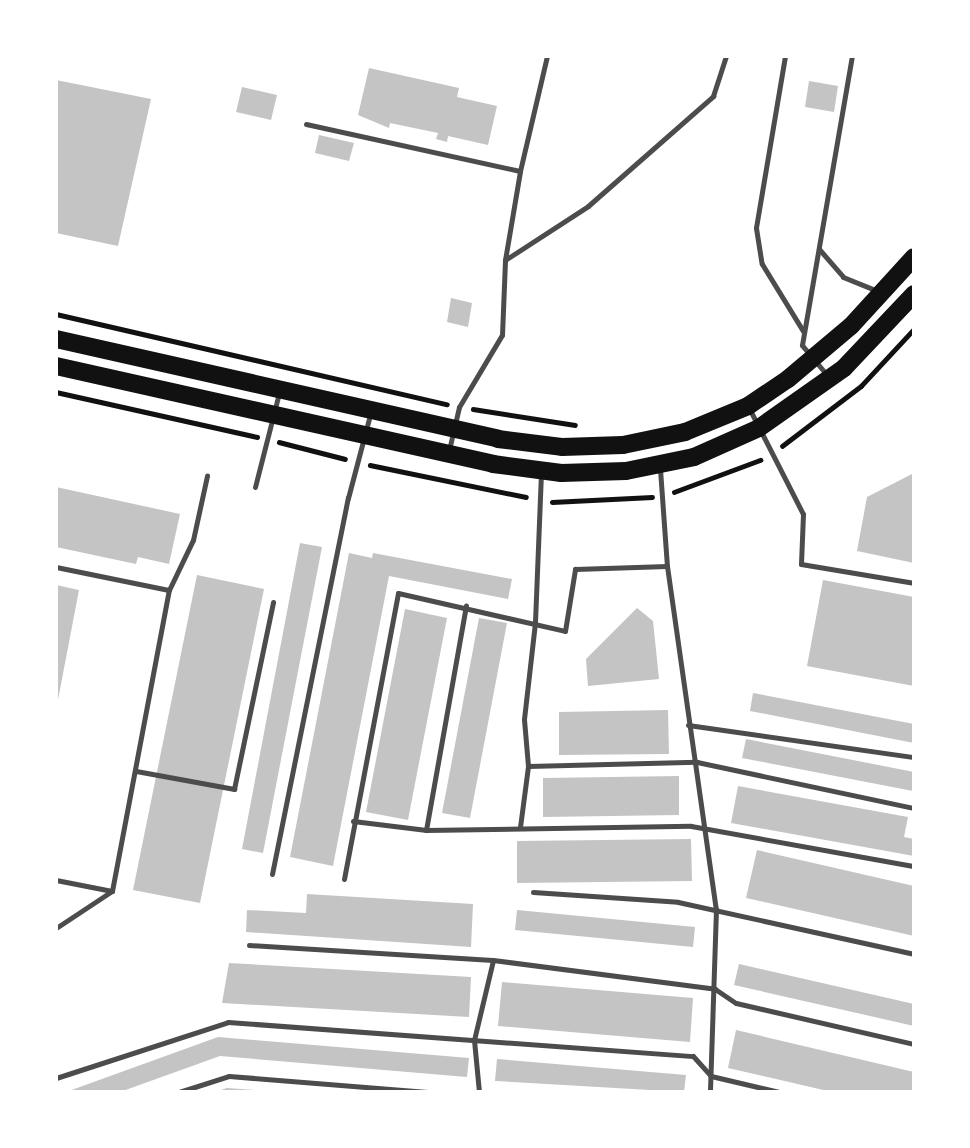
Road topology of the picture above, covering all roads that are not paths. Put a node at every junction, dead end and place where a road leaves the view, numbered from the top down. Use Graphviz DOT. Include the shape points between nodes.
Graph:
graph roads {
  1 [pos="547,56"];
  2 [pos="726,56"];
  3 [pos="785,56"];
  4 [pos="852,56"];
  5 [pos="306,124"];
  6 [pos="520,171"];
  7 [pos="819,249"];
  8 [pos="914,257"];
  9 [pos="505,260"];
  10 [pos="881,292"];
  11 [pos="914,294"];
  12 [pos="803,331"];
  13 [pos="56,339"];
  14 [pos="814,359"];
  15 [pos="56,366"];
  16 [pos="831,379"];
  17 [pos="281,387"];
  18 [pos="748,406"];
  19 [pos="372,408"];
  20 [pos="274,411"];
  21 [pos="454,428"];
  22 [pos="759,428"];
  23 [pos="365,432"];
  24 [pos="448,453"];
  25 [pos="659,466"];
  26 [pos="541,471"];
  27 [pos="207,476"];
  28 [pos="255,487"];
  29 [pos="667,566"];
  30 [pos="56,567"];
  31 [pos="914,583"];
  32 [pos="169,590"];
  33 [pos="273,602"];
  34 [pos="466,606"];
  35 [pos="535,622"];
  36 [pos="688,725"];
  37 [pos="914,757"];
  38 [pos="697,762"];
  39 [pos="528,766"];
  40 [pos="135,771"];
  41 [pos="914,808"];
  42 [pos="353,821"];
  43 [pos="520,827"];
  44 [pos="705,828"];
  45 [pos="426,830"];
  46 [pos="914,866"];
  47 [pos="272,874"];
  48 [pos="344,879"];
  49 [pos="56,880"];
  50 [pos="112,891"];
  51 [pos="533,892"];
  52 [pos="716,909"];
  53 [pos="56,928"];
  54 [pos="249,945"];
  55 [pos="914,954"];
  56 [pos="493,960"];
  57 [pos="715,989"];
  58 [pos="474,1040"];
  59 [pos="914,1044"];
  60 [pos="711,1076"];
  61 [pos="56,1078"];
  62 [pos="179,1092"];
  63 [pos="427,1092"];
  64 [pos="479,1092"];
  65 [pos="710,1092"];
  66 [pos="779,1092"];
  1 -- 6 [label="lane"];
  2 -- 9 [label="lane" via="713,96 588,206"];
  3 -- 12 [label="lane" via="756,228 762,264"];
  4 -- 7 [label="lane"];
  5 -- 6 [label="lane"];
  6 -- 9 [label="lane"];
  7 -- 10 [label="lane" via="843,277"];
  7 -- 12 [label="lane"];
  8 -- 10 [label="main road"];
  9 -- 21 [label="lane" via="502,335 459,407"];
  10 -- 14 [label="main road"];
  11 -- 16 [label="main road"];
  12 -- 14 [label="lane" via="802,345"];
  13 -- 17 [label="main road"];
  14 -- 16 [label="lane"];
  14 -- 18 [label="main road"];
  15 -- 20 [label="main road"];
  16 -- 22 [label="main road"];
  17 -- 19 [label="main road"];
  17 -- 20 [label="lane"];
  18 -- 21 [label="main road" via="685,432 623,445 530,444"];
  18 -- 22 [label="lane"];
  19 -- 21 [label="main road"];
  19 -- 23 [label="lane"];
  20 -- 23 [label="main road"];
  20 -- 28 [label="lane"];
  21 -- 24 [label="lane"];
  22 -- 25 [label="main road" via="694,457"];
  22 -- 31 [label="lane" via="803,514 801,564"];
  23 -- 24 [label="main road"];
  23 -- 47 [label="lane"];
  24 -- 26 [label="main road"];
  25 -- 26 [label="main road" via="626,471"];
  25 -- 29 [label="lane"];
  26 -- 35 [label="lane"];
  27 -- 32 [label="lane" via="193,540"];
  29 -- 35 [label="lane" via="575,569 565,631"];
  29 -- 36 [label="lane"];
  30 -- 32 [label="lane"];
  32 -- 40 [label="lane"];
  33 -- 40 [label="lane" via="234,789"];
  34 -- 35 [label="lane"];
  34 -- 42 [label="lane" via="398,593"];
  34 -- 45 [label="lane"];
  35 -- 39 [label="lane" via="524,719"];
  36 -- 37 [label="lane"];
  36 -- 38 [label="lane"];
  38 -- 39 [label="lane"];
  38 -- 41 [label="lane"];
  38 -- 44 [label="lane"];
  39 -- 43 [label="lane"];
  40 -- 50 [label="lane"];
  42 -- 45 [label="lane"];
  42 -- 48 [label="lane"];
  43 -- 44 [label="lane"];
  43 -- 45 [label="lane"];
  44 -- 46 [label="lane"];
  44 -- 52 [label="lane"];
  49 -- 50 [label="lane"];
  50 -- 53 [label="lane"];
  51 -- 52 [label="lane"];
  52 -- 55 [label="lane"];
  52 -- 57 [label="lane"];
  54 -- 56 [label="lane"];
  56 -- 57 [label="lane"];
  56 -- 58 [label="lane"];
  57 -- 59 [label="lane" via="736,1003"];
  57 -- 60 [label="lane"];
  58 -- 60 [label="lane" via="693,1056"];
  58 -- 61 [label="lane" via="228,1022"];
  58 -- 64 [label="lane"];
  60 -- 65 [label="lane"];
  60 -- 66 [label="lane"];
  62 -- 63 [label="lane" via="229,1076"];
}
